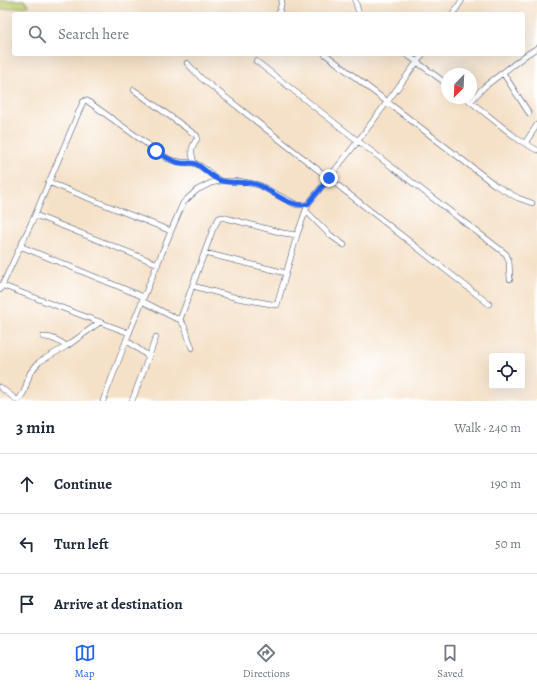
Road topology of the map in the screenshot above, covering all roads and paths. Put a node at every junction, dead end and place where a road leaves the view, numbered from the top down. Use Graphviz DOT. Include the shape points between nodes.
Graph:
graph roads {
  1 [pos="282,0"];
  2 [pos="355,0"];
  3 [pos="462,0"];
  4 [pos="279,12"];
  5 [pos="358,12"];
  6 [pos="454,12"];
  7 [pos="537,48"];
  8 [pos="327,56"];
  9 [pos="409,56"];
  10 [pos="422,56"];
  11 [pos="525,56"];
  12 [pos="525,56"];
  13 [pos="256,61"];
  14 [pos="417,62"];
  15 [pos="186,64"];
  16 [pos="503,73"];
  17 [pos="441,80"];
  18 [pos="134,90"];
  19 [pos="477,93"];
  20 [pos="388,102"];
  21 [pos="474,104"];
  22 [pos="529,113"];
  23 [pos="537,125"];
  24 [pos="358,141"];
  25 [pos="525,143"];
  26 [pos="537,150"];
  27 [pos="194,163"];
  28 [pos="329,178"];
  29 [pos="220,181"];
  30 [pos="48,182"];
  31 [pos="532,203"];
  32 [pos="308,204"];
  33 [pos="306,211"];
  34 [pos="34,215"];
  35 [pos="171,232"];
  36 [pos="297,235"];
  37 [pos="344,245"];
  38 [pos="20,246"];
  39 [pos="205,253"];
  40 [pos="158,264"];
  41 [pos="286,273"];
  42 [pos="510,279"];
  43 [pos="193,286"];
  44 [pos="1,287"];
  45 [pos="143,300"];
  46 [pos="489,304"];
  47 [pos="179,319"];
  48 [pos="100,322"];
  49 [pos="129,333"];
  50 [pos="43,336"];
  51 [pos="156,337"];
  52 [pos="126,340"];
  53 [pos="67,346"];
  54 [pos="192,348"];
  55 [pos="148,356"];
  56 [pos="0,387"];
  57 [pos="18,401"];
  58 [pos="103,401"];
  59 [pos="132,401"];
  1 -- 4 [label="street"];
  2 -- 5 [label="street"];
  3 -- 6 [label="street"];
  7 -- 11 [label="street"];
  8 -- 20 [label="street"];
  9 -- 14 [label="street"];
  10 -- 14 [label="street"];
  12 -- 16 [label="street"];
  13 -- 24 [label="street"];
  14 -- 17 [label="street"];
  14 -- 20 [label="street"];
  15 -- 28 [label="street"];
  16 -- 19 [label="street"];
  16 -- 22 [label="street"];
  18 -- 27 [label="street" via="197,136 191,147"];
  20 -- 24 [label="street"];
  20 -- 31 [label="street" via="495,185"];
  21 -- 25 [label="street"];
  23 -- 25 [label="street"];
  24 -- 28 [label="street"];
  24 -- 42 [label="street" via="506,254"];
  25 -- 26 [label="street"];
  27 -- 29 [label="street"];
  27 -- 30 [label="street" via="168,159 86,100"];
  28 -- 32 [label="street"];
  28 -- 46 [label="street"];
  29 -- 32 [label="street" via="249,182 296,205"];
  29 -- 35 [label="street" via="198,190 183,203"];
  30 -- 34 [label="street"];
  30 -- 35 [label="street"];
  32 -- 33 [label="street"];
  33 -- 36 [label="street"];
  33 -- 37 [label="street"];
  34 -- 38 [label="street"];
  34 -- 40 [label="street"];
  35 -- 40 [label="street"];
  36 -- 39 [label="street" via="222,217 213,229"];
  36 -- 41 [label="street"];
  38 -- 44 [label="street"];
  38 -- 45 [label="street"];
  39 -- 41 [label="street"];
  39 -- 43 [label="street"];
  40 -- 45 [label="street"];
  41 -- 43 [label="street" via="277,305"];
  43 -- 47 [label="street"];
  44 -- 48 [label="street"];
  45 -- 47 [label="street"];
  45 -- 49 [label="street"];
  47 -- 54 [label="street" via="186,328"];
  48 -- 49 [label="street"];
  48 -- 53 [label="street"];
  49 -- 52 [label="street"];
  50 -- 53 [label="street"];
  51 -- 55 [label="street"];
  52 -- 55 [label="street"];
  52 -- 58 [label="street"];
  53 -- 57 [label="street" via="35,366 30,373 23,396"];
  55 -- 59 [label="street"];
  56 -- 57 [label="street"];
}
